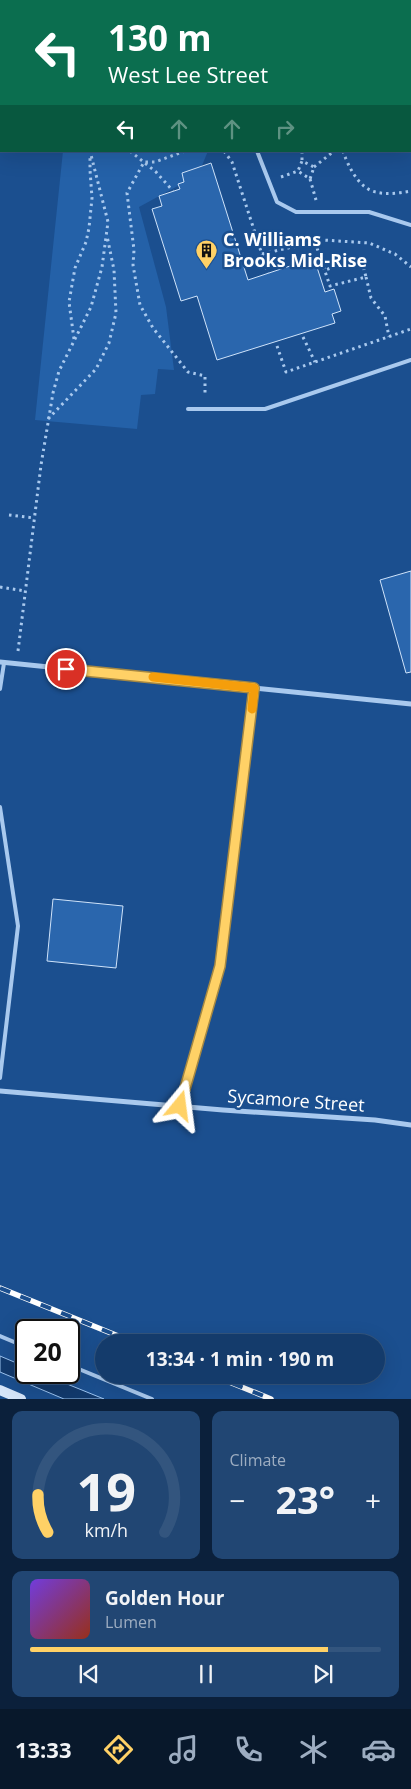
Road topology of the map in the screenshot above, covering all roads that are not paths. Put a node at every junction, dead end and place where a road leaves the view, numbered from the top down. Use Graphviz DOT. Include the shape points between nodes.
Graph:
graph roads {
  1 [pos="257,152"];
  2 [pos="411,224"];
  3 [pos="411,360"];
  4 [pos="188,409"];
  5 [pos="2,662"];
  6 [pos="254,688"];
  7 [pos="0,689"];
  8 [pos="411,704"];
  9 [pos="0,807"];
  10 [pos="0,1078"];
  11 [pos="0,1091"];
  12 [pos="180,1106"];
  13 [pos="411,1125"];
  14 [pos="0,1336"];
  15 [pos="15,1342"];
  16 [pos="80,1370"];
  17 [pos="0,1390"];
  18 [pos="0,1398"];
  19 [pos="17,1398"];
  20 [pos="152,1399"];
  1 -- 2 [label="lane" via="277,202 296,212 369,212"];
  3 -- 4 [label="lane" via="265,409"];
  5 -- 6 [label="street"];
  5 -- 7 [label="lane"];
  6 -- 8 [label="street"];
  6 -- 12 [label="lane" via="220,966"];
  9 -- 10 [label="lane" via="18,926"];
  11 -- 12 [label="street, Sycamore Street"];
  12 -- 13 [label="street, Sycamore Street"];
  14 -- 15 [label="lane"];
  16 -- 20 [label="lane"];
  17 -- 19 [label="street"];
  18 -- 19 [label="street"];
}
